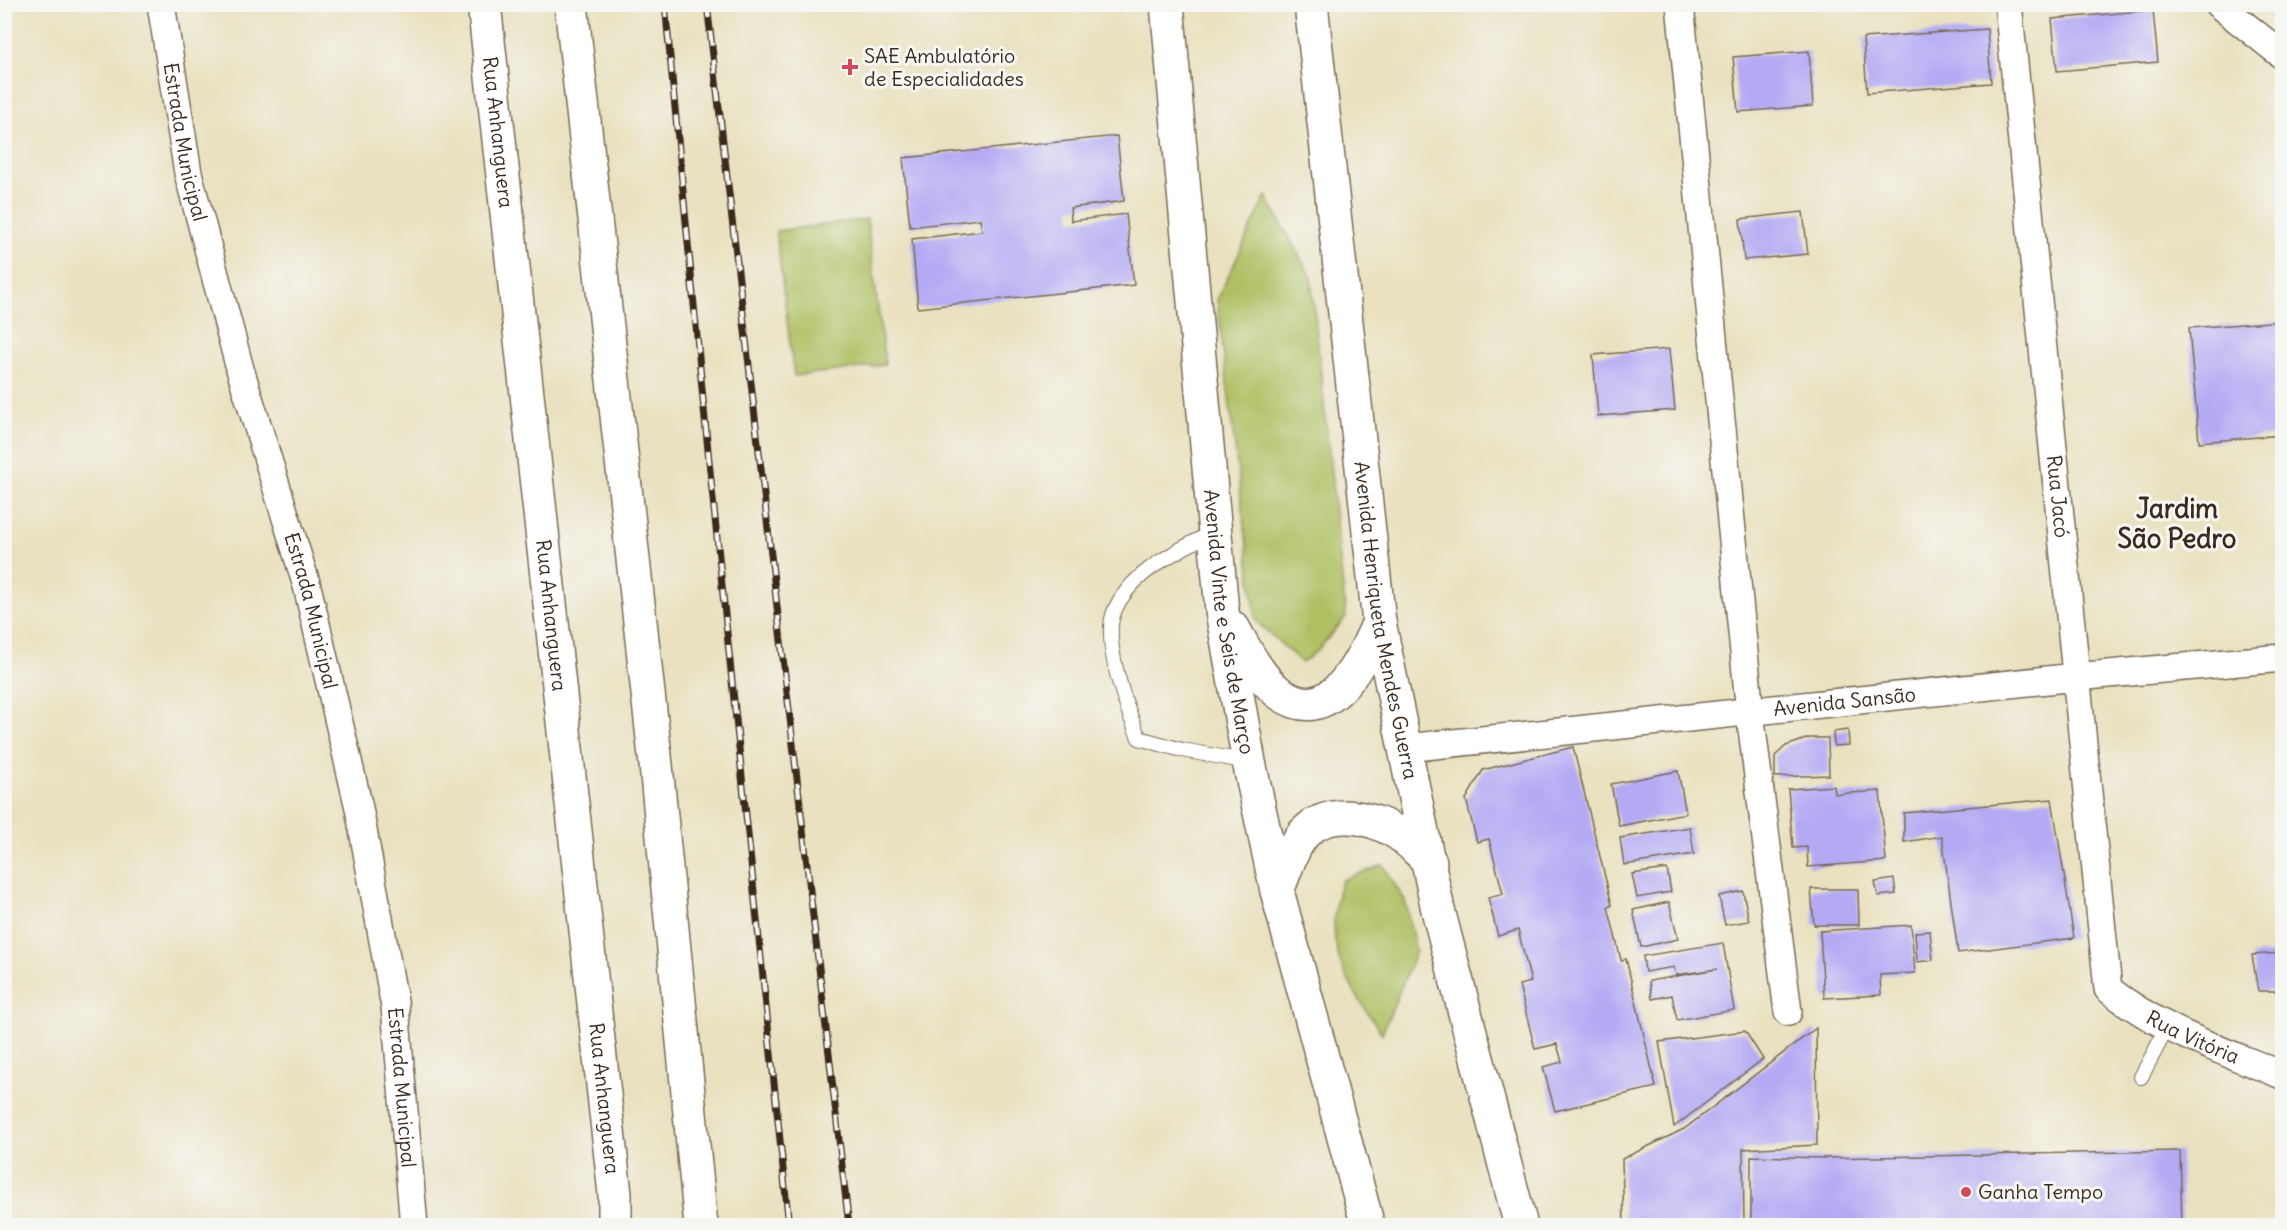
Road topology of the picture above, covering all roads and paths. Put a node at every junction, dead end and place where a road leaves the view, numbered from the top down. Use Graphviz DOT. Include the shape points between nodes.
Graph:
graph roads {
  1 [pos="161,4"];
  2 [pos="484,4"];
  3 [pos="571,4"];
  4 [pos="1167,4"];
  5 [pos="1311,4"];
  6 [pos="1680,4"];
  7 [pos="2008,4"];
  8 [pos="2218,4"];
  9 [pos="2283,55"];
  10 [pos="1215,531"];
  11 [pos="1222,611"];
  12 [pos="1380,622"];
  13 [pos="2283,658"];
  14 [pos="2076,677"];
  15 [pos="1750,713"];
  16 [pos="1406,748"];
  17 [pos="1249,762"];
  18 [pos="1430,862"];
  19 [pos="1277,891"];
  20 [pos="2108,989"];
  21 [pos="1788,1012"];
  22 [pos="2166,1028"];
  23 [pos="2283,1074"];
  24 [pos="2141,1077"];
  25 [pos="695,1167"];
  26 [pos="414,1226"];
  27 [pos="615,1226"];
  28 [pos="689,1226"];
  29 [pos="701,1226"];
  30 [pos="1368,1226"];
  31 [pos="1521,1226"];
  1 -- 26 [label="street, Estrada Municipal" via="188,173 240,369 307,586 359,808 395,1007"];
  2 -- 27 [label="main road, Rua Anhanguera" via="615,1194"];
  3 -- 25 [label="main road" via="657,765"];
  4 -- 10 [label="main road, Avenida Vinte e Seis de Março"];
  5 -- 12 [label="main road, Avenida Henriqueta Mendes Guerra"];
  6 -- 15 [label="street"];
  7 -- 14 [label="street, Rua Jacó"];
  8 -- 9 [label="street"];
  10 -- 11 [label="main road, Avenida Vinte e Seis de Março"];
  10 -- 17 [label="lane" via="1159,561 1127,591 1113,613 1111,637 1126,709 1139,738"];
  11 -- 12 [label="main road" via="1257,668 1278,692 1305,705 1328,700 1337,692"];
  11 -- 17 [label="main road, Avenida Vinte e Seis de Março"];
  12 -- 16 [label="main road, Avenida Henriqueta Mendes Guerra"];
  13 -- 14 [label="street, Avenida Sansão"];
  14 -- 15 [label="street, Avenida Sansão"];
  14 -- 20 [label="street, Rua Jacó"];
  15 -- 16 [label="street, Avenida Sansão"];
  15 -- 21 [label="street"];
  16 -- 18 [label="main road, Avenida Henriqueta Mendes Guerra"];
  17 -- 19 [label="main road, Avenida Vinte e Seis de Março"];
  18 -- 19 [label="main road" via="1403,837 1377,823 1334,817 1314,826 1299,840"];
  18 -- 31 [label="main road, Avenida Henriqueta Mendes Guerra" via="1438,910"];
  19 -- 30 [label="main road, Avenida Vinte e Seis de Março"];
  20 -- 22 [label="street, Rua Vitória"];
  22 -- 23 [label="street, Rua Vitória"];
  22 -- 24 [label="lane"];
  25 -- 28 [label="main road"];
  25 -- 29 [label="main road"];
}
